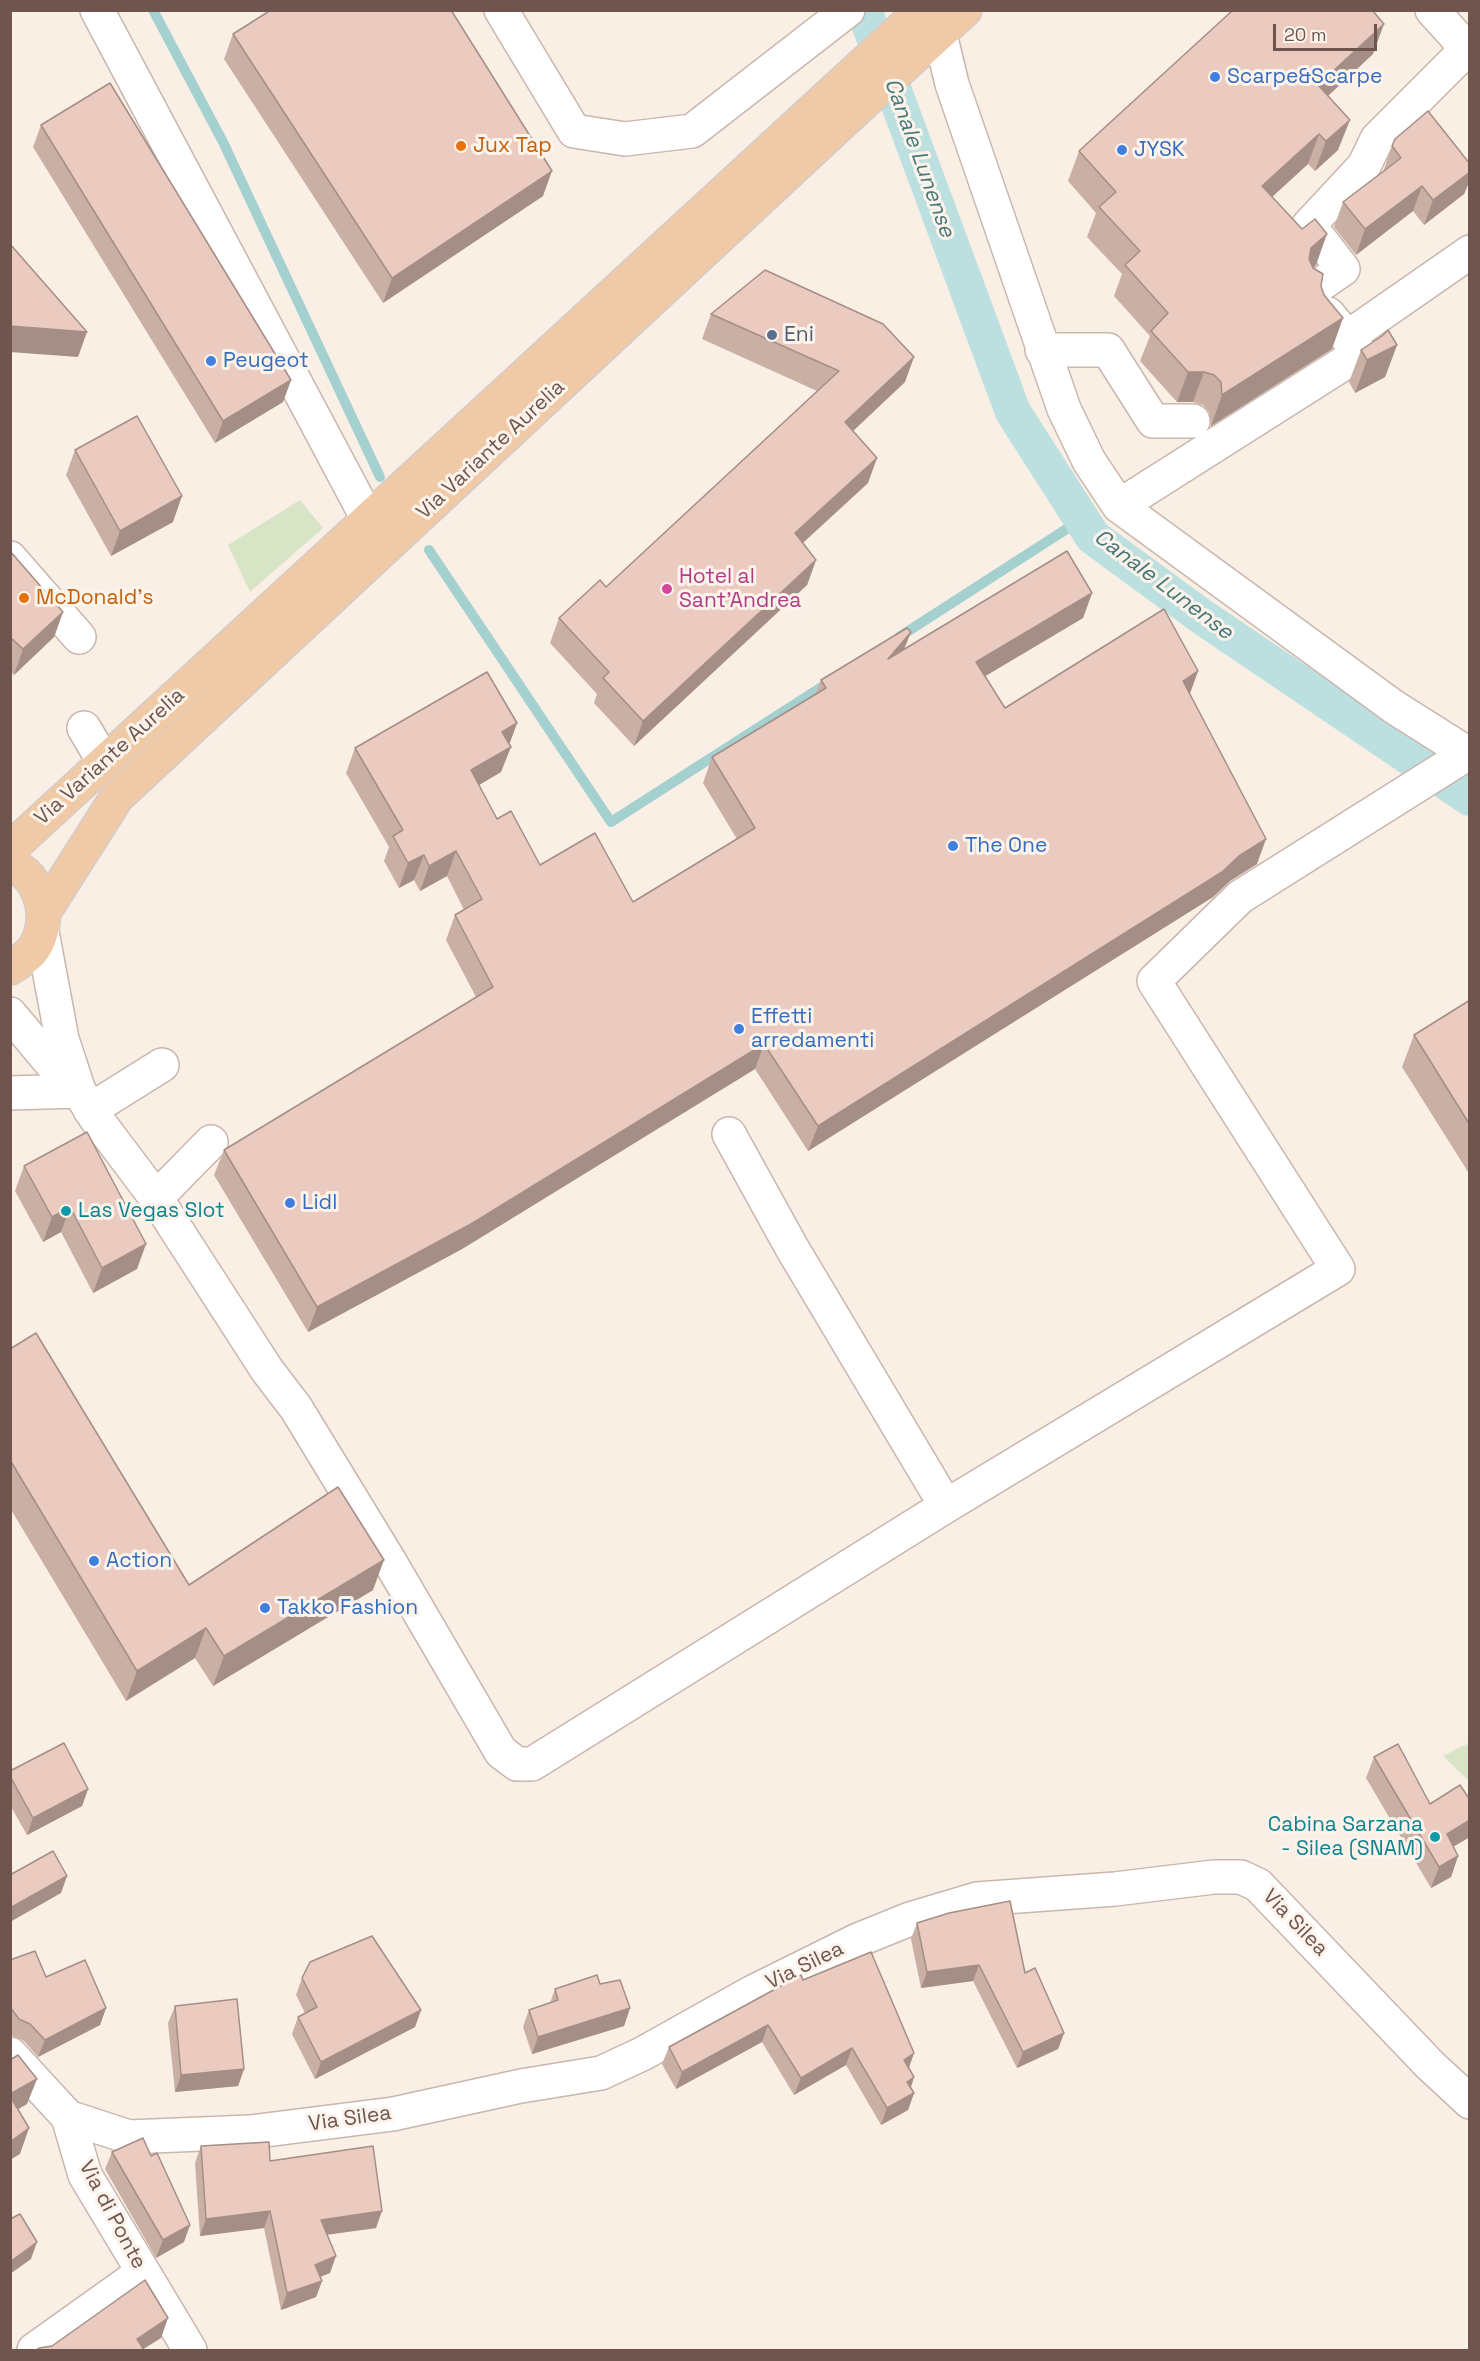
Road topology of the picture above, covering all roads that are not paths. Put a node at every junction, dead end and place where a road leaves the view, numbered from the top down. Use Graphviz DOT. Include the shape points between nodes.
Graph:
graph roads {
  1 [pos="97,10"];
  2 [pos="501,10"];
  3 [pos="965,10"];
  4 [pos="1432,10"];
  5 [pos="836,19"];
  6 [pos="931,29"];
  7 [pos="1468,50"];
  8 [pos="1470,252"];
  9 [pos="1355,332"];
  10 [pos="1042,350"];
  11 [pos="1193,421"];
  12 [pos="1119,506"];
  13 [pos="369,521"];
  14 [pos="10,558"];
  15 [pos="79,637"];
  16 [pos="84,728"];
  17 [pos="1469,753"];
  18 [pos="104,762"];
  19 [pos="10,849"];
  20 [pos="10,864"];
  21 [pos="43,922"];
  22 [pos="10,968"];
  23 [pos="10,1014"];
  24 [pos="162,1065"];
  25 [pos="10,1093"];
  26 [pos="85,1100"];
  27 [pos="729,1134"];
  28 [pos="212,1142"];
  29 [pos="156,1198"];
  30 [pos="946,1506"];
  31 [pos="10,2054"];
  32 [pos="1470,2102"];
  33 [pos="68,2117"];
  34 [pos="142,2273"];
  35 [pos="34,2350"];
  36 [pos="190,2350"];
  1 -- 13 [label="street"];
  2 -- 5 [label="street" via="574,131 625,139 692,131"];
  3 -- 6 [label="main road, Via Variante Aurelia"];
  4 -- 7 [label="street"];
  6 -- 10 [label="street"];
  6 -- 13 [label="main road, Via Variante Aurelia" via="842,84"];
  6 -- 21 [label="main road, Via Variante Aurelia" via="848,117 117,797"];
  7 -- 12 [label="street" via="1377,139 1364,166 1309,225 1343,269 1322,301 1360,353"];
  8 -- 9 [label="street"];
  10 -- 11 [label="street" via="1108,350 1153,421"];
  10 -- 12 [label="street" via="1089,461"];
  12 -- 17 [label="street" via="1394,707"];
  13 -- 18 [label="main road, Via Variante Aurelia"];
  14 -- 15 [label="street"];
  16 -- 18 [label="street"];
  17 -- 30 [label="street" via="1240,897 1154,981 1338,1269"];
  18 -- 19 [label="main road, Via Variante Aurelia"];
  20 -- 21 [label="main road" via="30,878 40,894"];
  21 -- 22 [label="main road, Via Variante Aurelia" via="35,947"];
  21 -- 26 [label="street" via="62,1039"];
  23 -- 26 [label="street"];
  24 -- 26 [label="street"];
  25 -- 26 [label="street"];
  26 -- 29 [label="street"];
  27 -- 30 [label="street" via="792,1248"];
  28 -- 29 [label="street"];
  29 -- 30 [label="street" via="267,1370 296,1408 501,1752 517,1764 532,1764"];
  31 -- 33 [label="street, Via di Ponte"];
  32 -- 33 [label="street, Via Silea" via="1258,1885 1241,1877 1214,1877 977,1899 909,1919 753,1992 601,2073 393,2114 250,2132 129,2137"];
  33 -- 34 [label="street, Via di Ponte" via="85,2175"];
  34 -- 35 [label="street"];
  34 -- 36 [label="street, Via di Ponte"];
}
